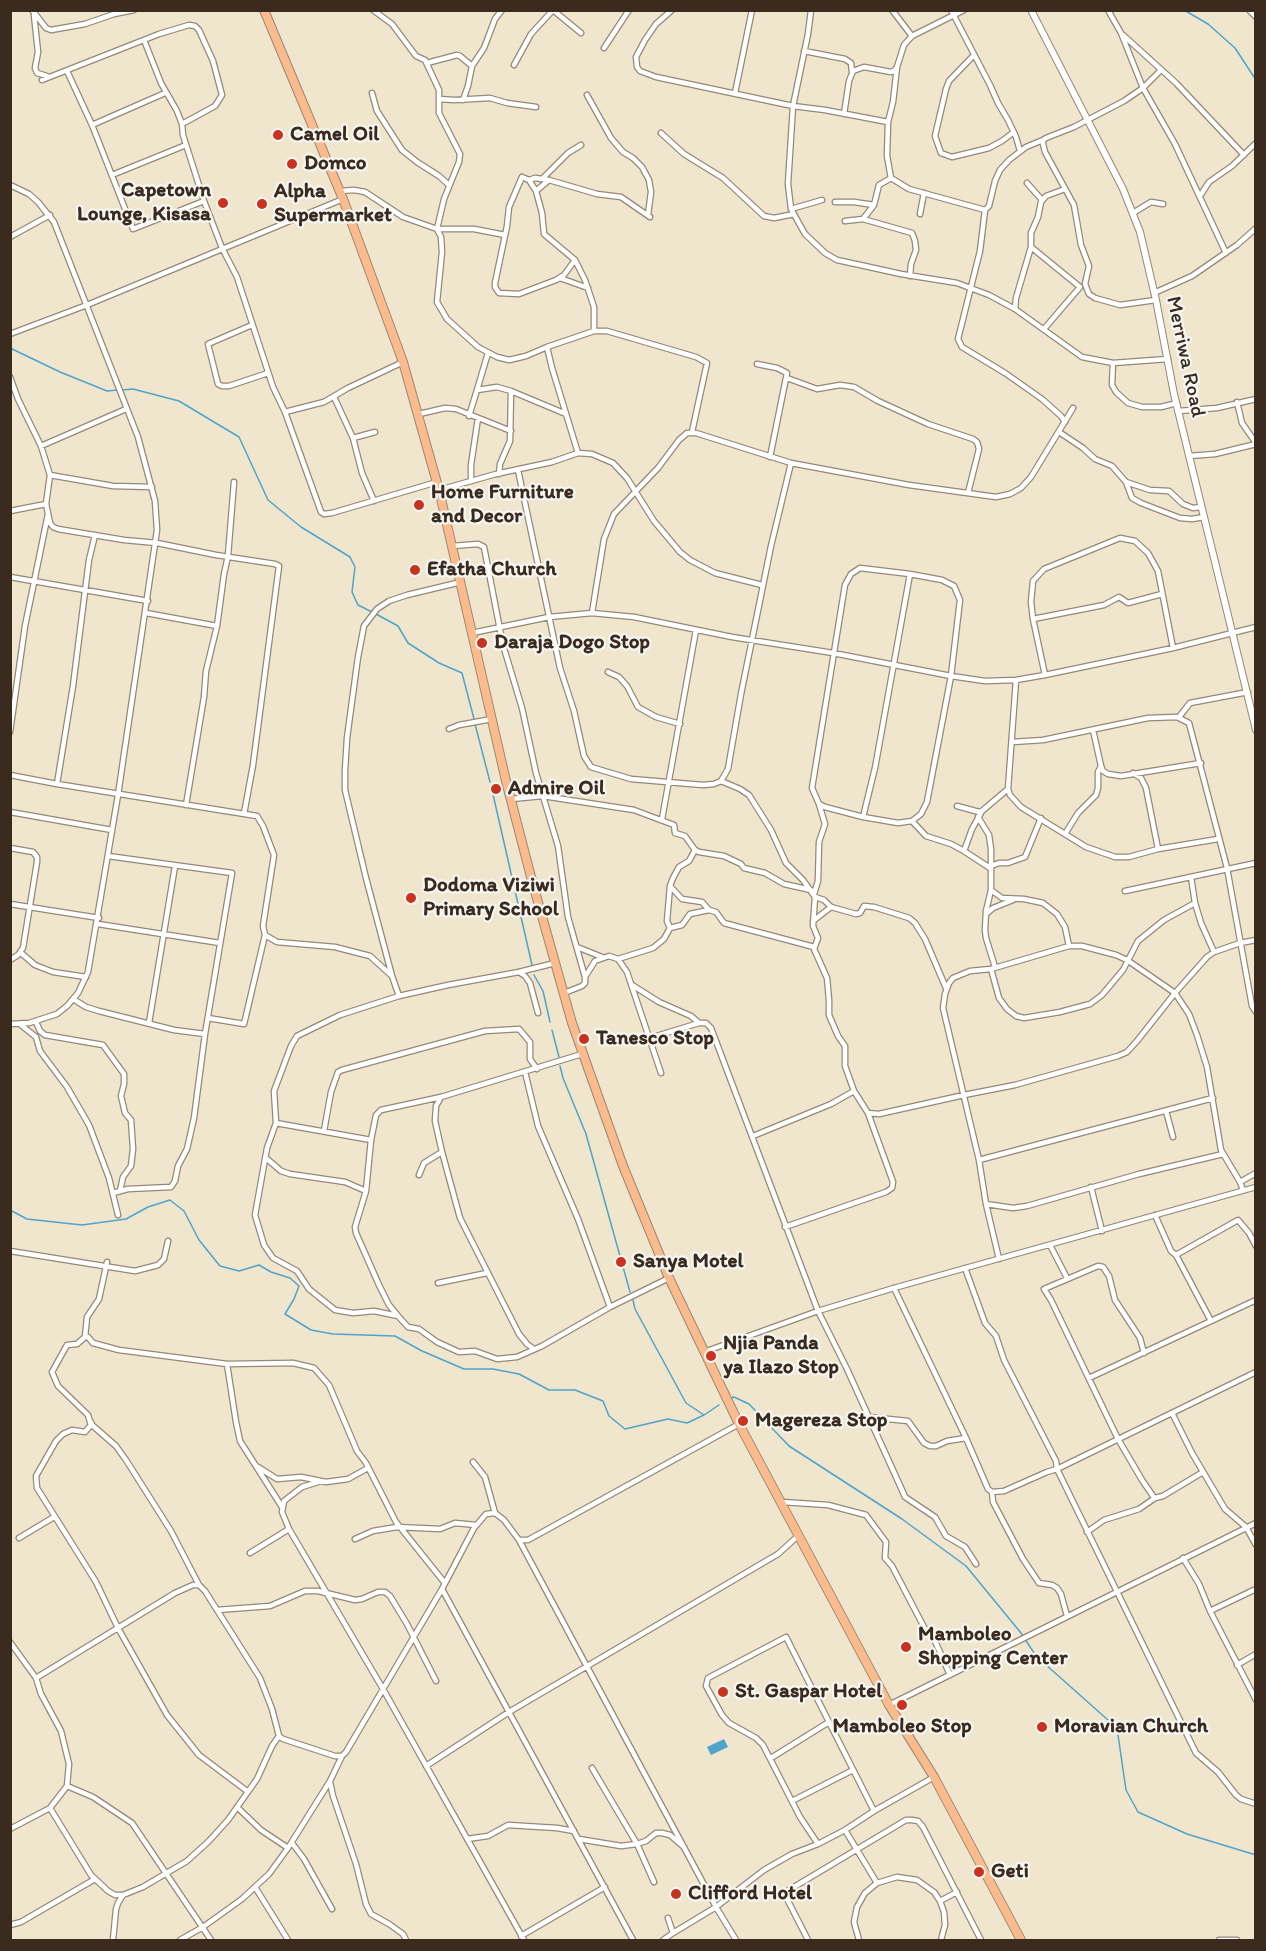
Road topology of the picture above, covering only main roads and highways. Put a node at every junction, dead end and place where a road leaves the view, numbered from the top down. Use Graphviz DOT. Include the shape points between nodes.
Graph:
graph roads {
  1 [pos="264,10"];
  2 [pos="1021,1941"];
  1 -- 2 [label="highway" via="342,195 403,362 461,582 487,720 582,1054 622,1166 669,1278 739,1424"];
}
